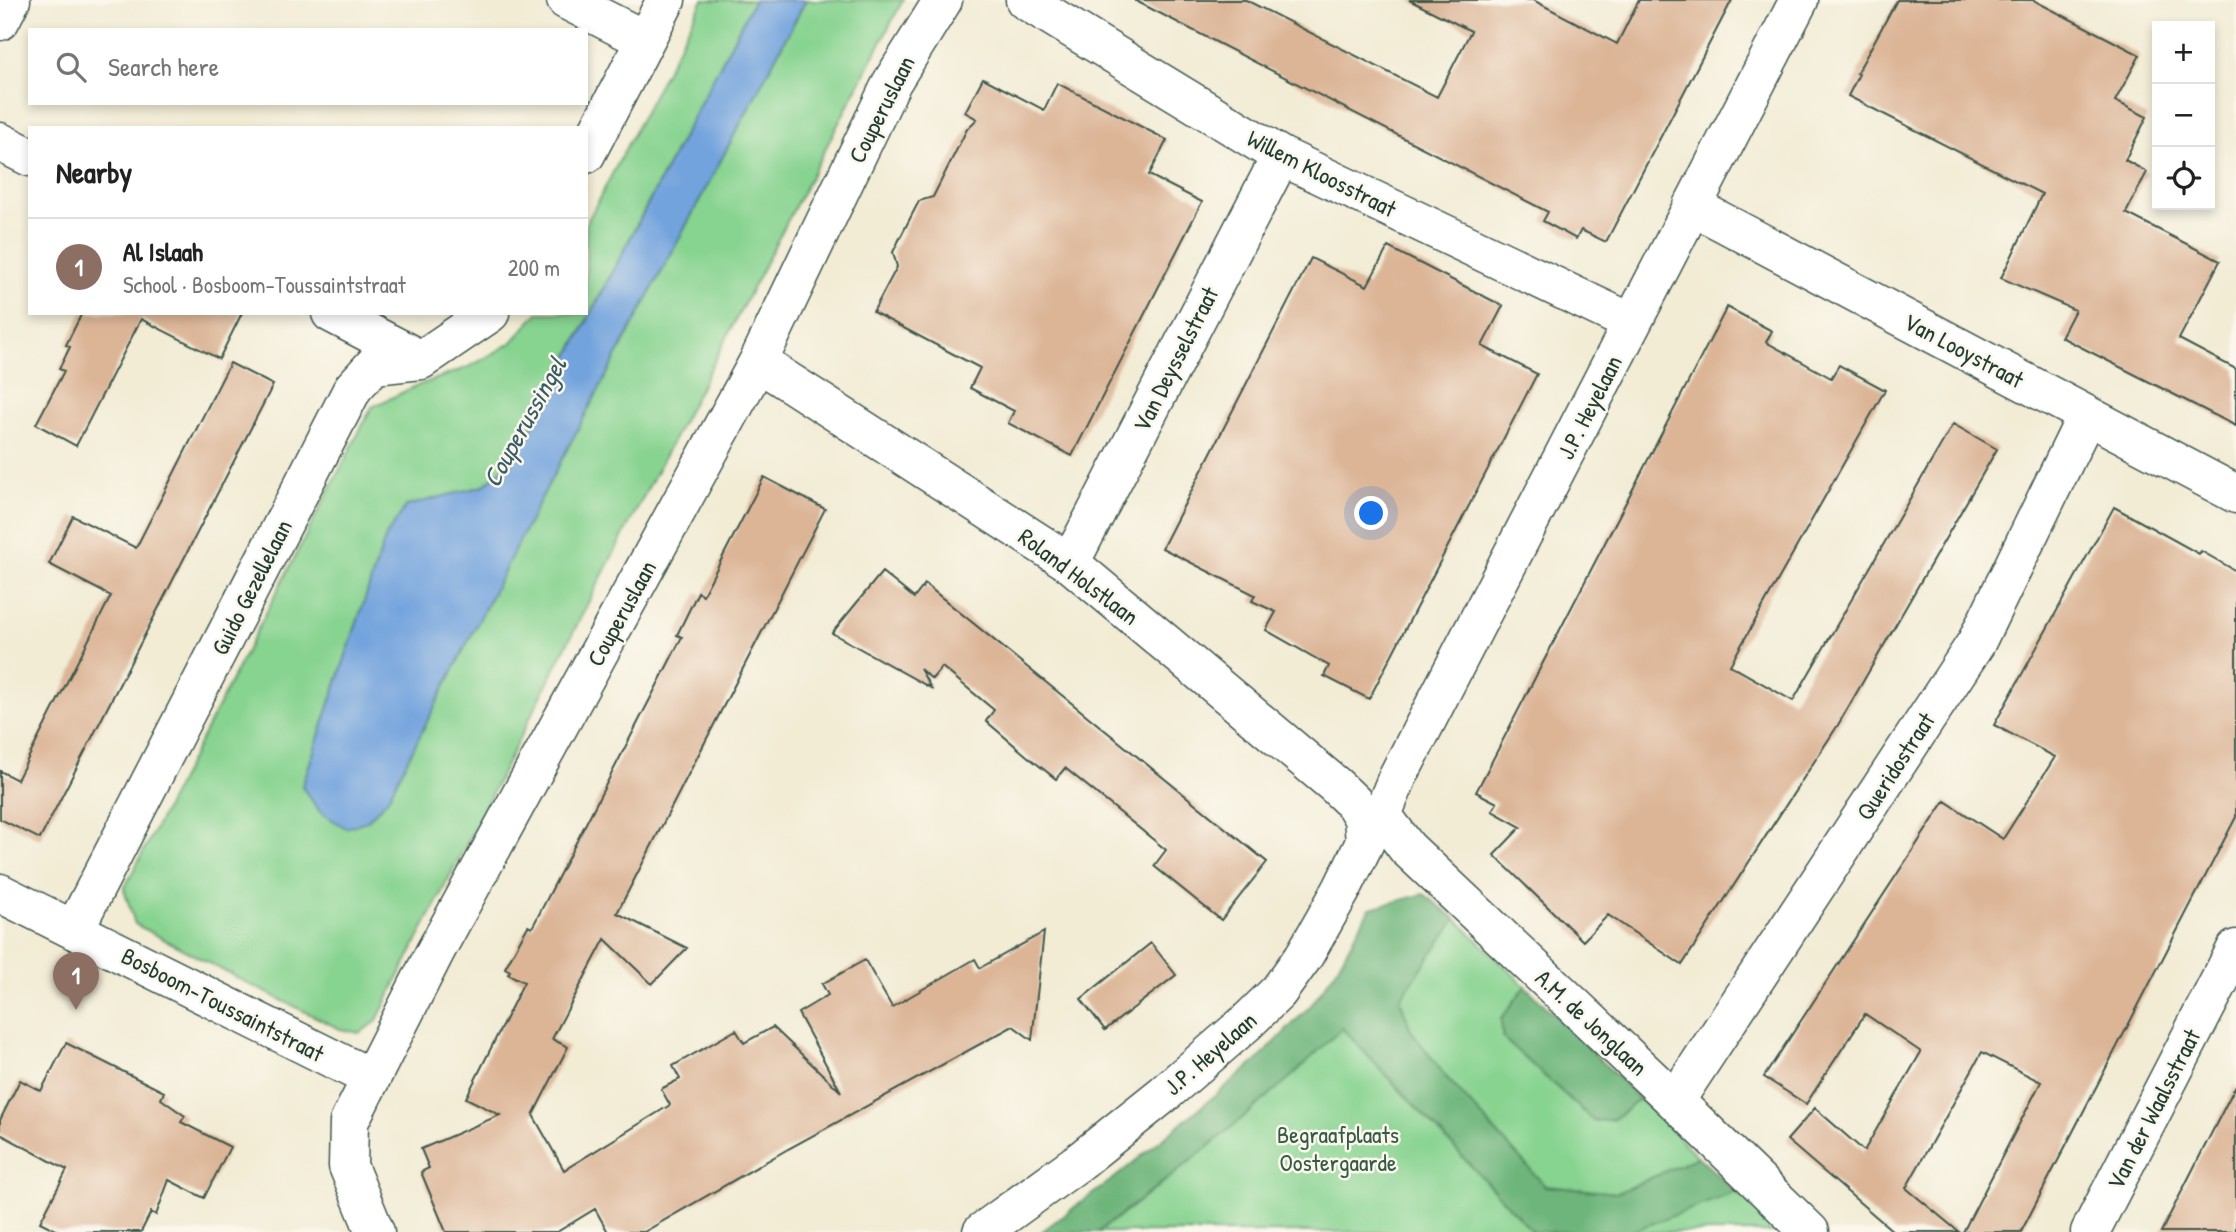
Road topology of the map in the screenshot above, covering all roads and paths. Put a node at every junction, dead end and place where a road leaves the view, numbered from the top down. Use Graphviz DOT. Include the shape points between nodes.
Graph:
graph roads {
  1 [pos="11,0"];
  2 [pos="566,0"];
  3 [pos="666,0"];
  4 [pos="943,0"];
  5 [pos="1025,0"];
  6 [pos="1799,0"];
  7 [pos="0,21"];
  8 [pos="645,40"];
  9 [pos="0,142"];
  10 [pos="588,151"];
  11 [pos="28,156"];
  12 [pos="1281,156"];
  13 [pos="1692,206"];
  14 [pos="335,315"];
  15 [pos="487,315"];
  16 [pos="1632,323"];
  17 [pos="421,360"];
  18 [pos="758,362"];
  19 [pos="2087,415"];
  20 [pos="2236,494"];
  21 [pos="1070,563"];
  22 [pos="1373,816"];
  23 [pos="0,893"];
  24 [pos="74,930"];
  25 [pos="2236,949"];
  26 [pos="371,1078"];
  27 [pos="1675,1101"];
  28 [pos="375,1232"];
  29 [pos="982,1232"];
  30 [pos="1810,1232"];
  31 [pos="2090,1232"];
  1 -- 7 [label="street"];
  2 -- 8 [label="street"];
  3 -- 8 [label="street"];
  4 -- 18 [label="street, Couperuslaan" via="892,82"];
  5 -- 12 [label="street, Willem Kloosstraat"];
  6 -- 13 [label="street, J.P. Heyelaan"];
  8 -- 10 [label="street"];
  9 -- 11 [label="street"];
  12 -- 16 [label="street, Willem Kloosstraat"];
  12 -- 21 [label="street, Van Deysselstraat"];
  13 -- 16 [label="street, J.P. Heyelaan"];
  13 -- 19 [label="street, Van Looystraat"];
  14 -- 17 [label="street"];
  15 -- 17 [label="street, Guido Gezellelaan"];
  16 -- 22 [label="street, J.P. Heyelaan" via="1398,776"];
  17 -- 24 [label="street, Guido Gezellelaan" via="374,365 353,388"];
  18 -- 21 [label="street, Roland Holstlaan"];
  18 -- 26 [label="street, Couperuslaan" via="435,952"];
  19 -- 20 [label="street, Van Looystraat"];
  19 -- 27 [label="street, Queridostraat" via="1976,643"];
  21 -- 22 [label="street, Roland Holstlaan"];
  22 -- 27 [label="street, A.M. de Jonglaan"];
  22 -- 29 [label="street, J.P. Heyelaan" via="1353,865 1304,956 1278,992 1165,1093"];
  23 -- 24 [label="street, Bosboom-Toussaintstraat"];
  24 -- 26 [label="street, Bosboom-Toussaintstraat"];
  25 -- 31 [label="street, Van der Waalsstraat"];
  26 -- 28 [label="street, Couperuslaan" via="349,1122 348,1166"];
  27 -- 30 [label="street, A.M. de Jonglaan"];
}
